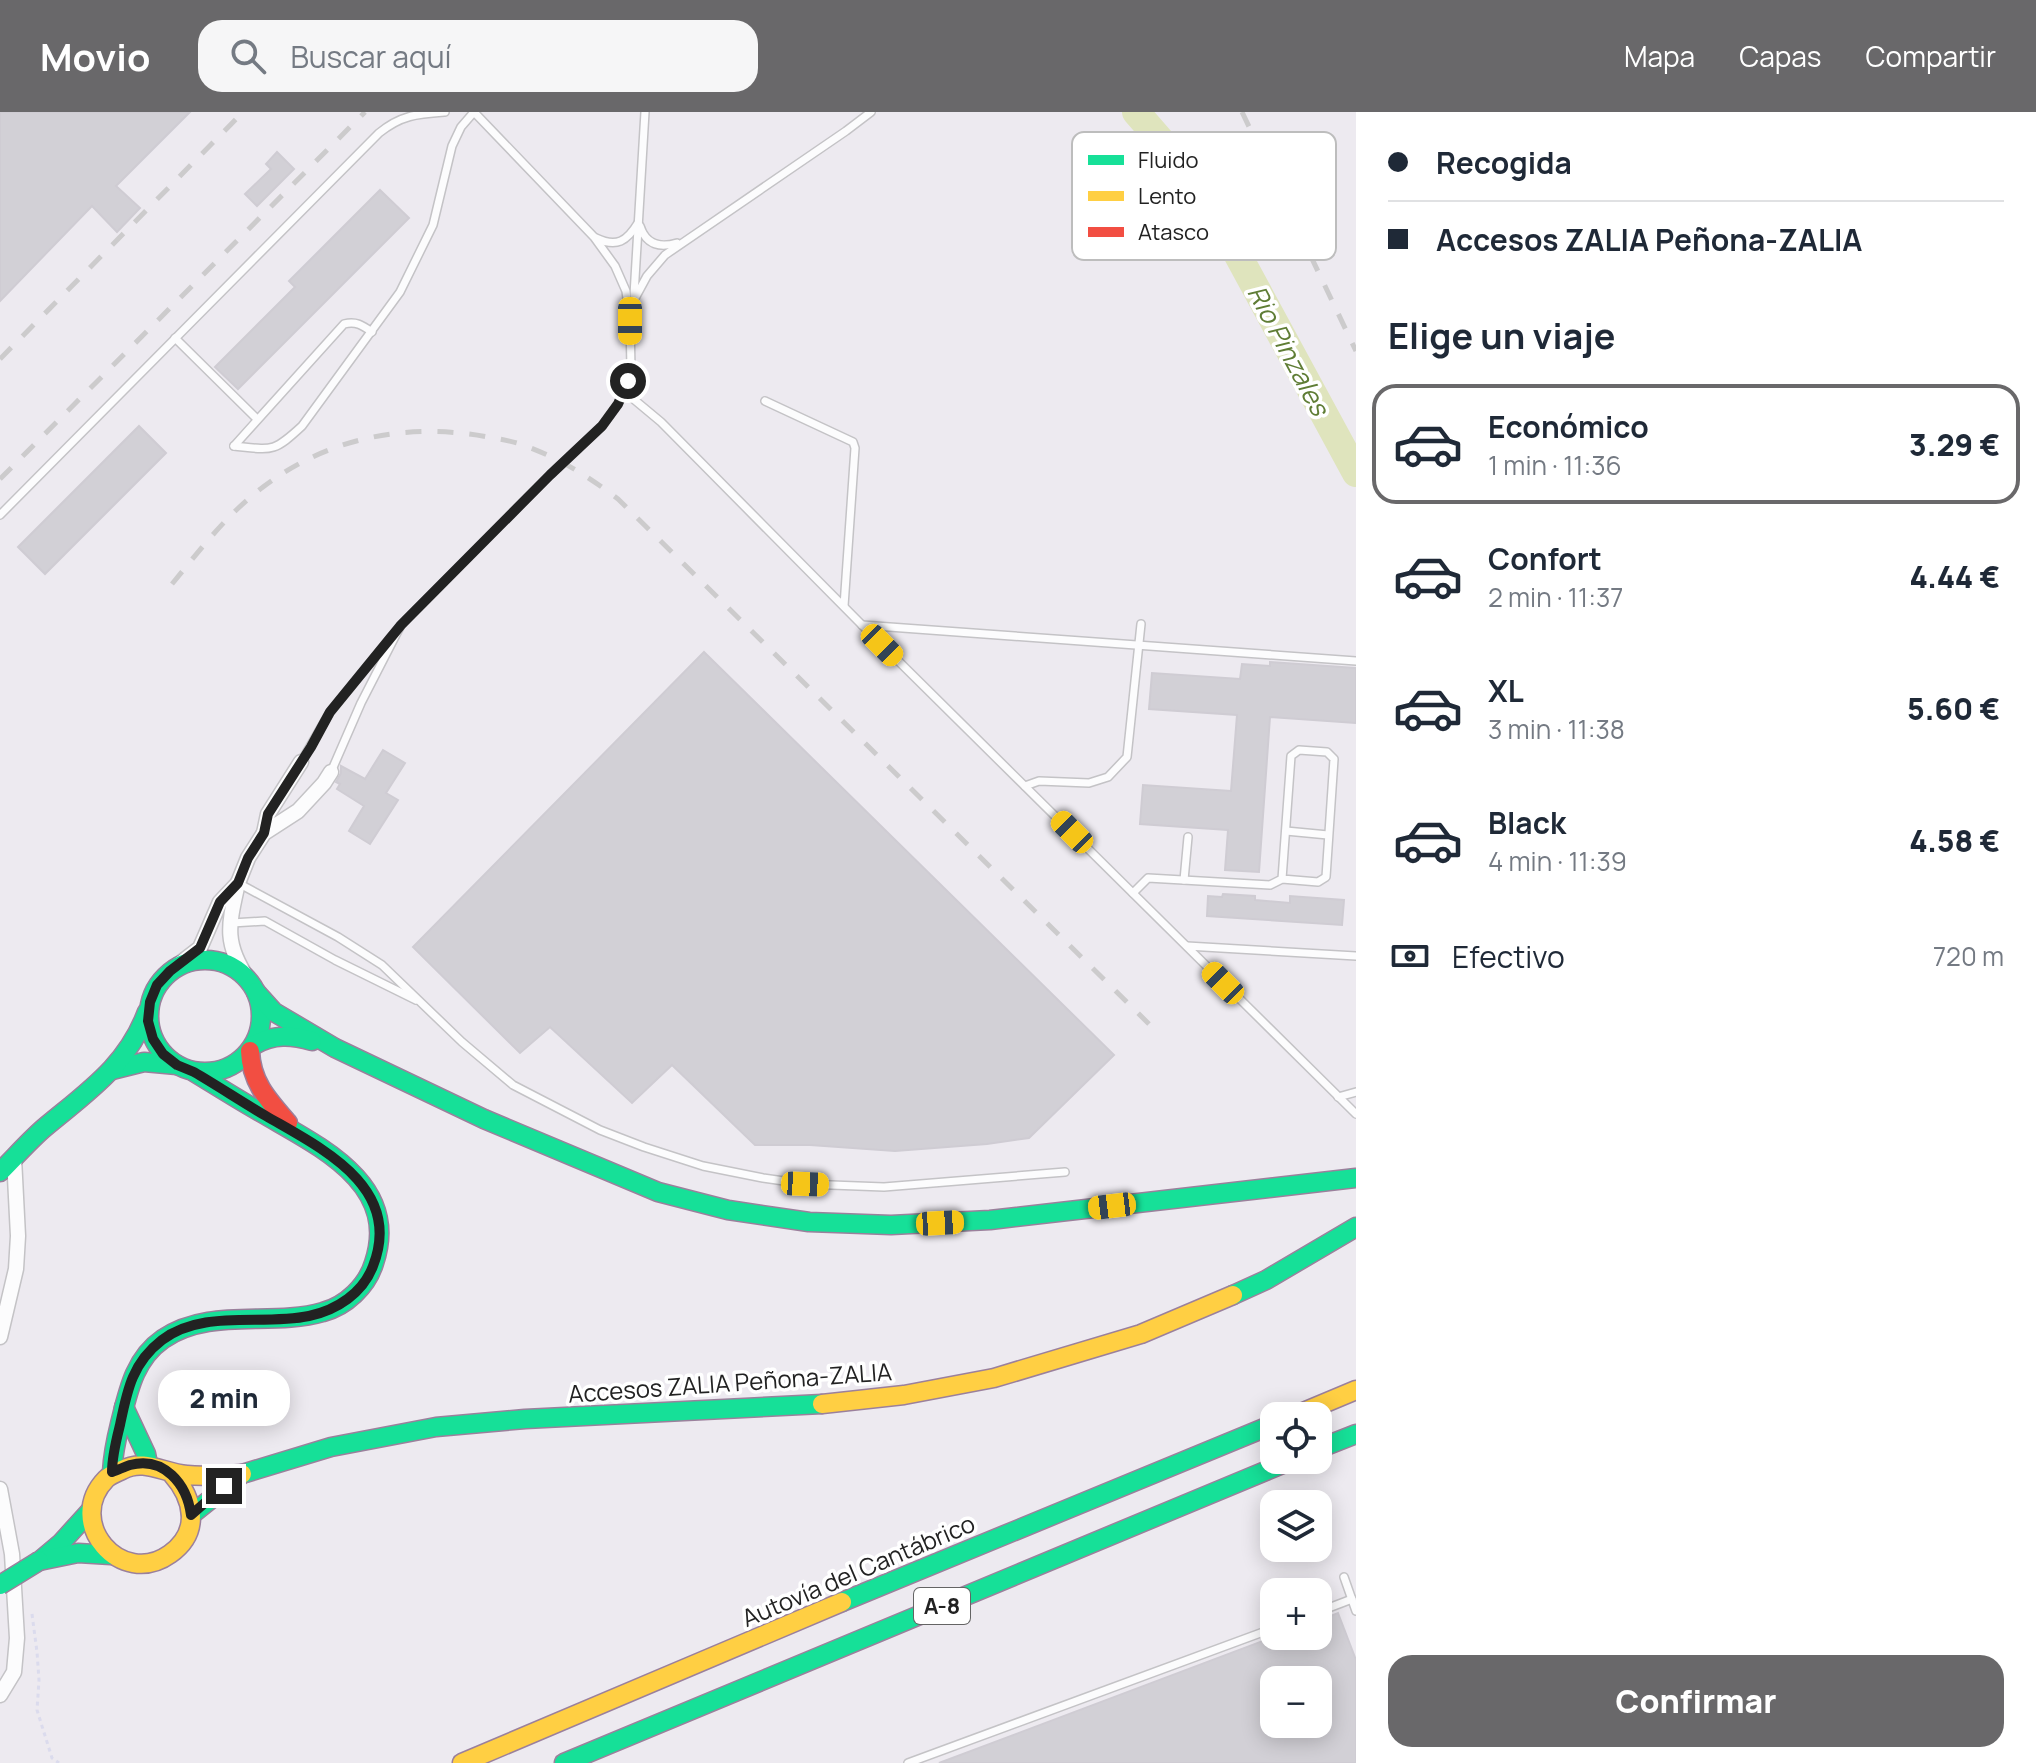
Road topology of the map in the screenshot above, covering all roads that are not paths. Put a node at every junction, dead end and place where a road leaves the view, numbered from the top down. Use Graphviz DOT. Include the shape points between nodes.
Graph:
graph roads {
  1 [pos="445,112"];
  2 [pos="474,112"];
  3 [pos="645,112"];
  4 [pos="871,112"];
  5 [pos="639,222"];
  6 [pos="594,237"];
  7 [pos="687,239"];
  8 [pos="634,300"];
  9 [pos="630,321"];
  10 [pos="372,332"];
  11 [pos="175,338"];
  12 [pos="625,392"];
  13 [pos="765,401"];
  14 [pos="257,419"];
  15 [pos="0,515"];
  16 [pos="844,606"];
  17 [pos="1141,624"];
  18 [pos="401,625"];
  19 [pos="862,625"];
  20 [pos="1138,645"];
  21 [pos="1356,661"];
  22 [pos="301,762"];
  23 [pos="331,772"];
  24 [pos="1025,786"];
  25 [pos="1286,831"];
  26 [pos="264,833"];
  27 [pos="1328,835"];
  28 [pos="1188,837"];
  29 [pos="1282,879"];
  30 [pos="1184,880"];
  31 [pos="238,883"];
  32 [pos="1133,893"];
  33 [pos="229,923"];
  34 [pos="1187,946"];
  35 [pos="1356,956"];
  36 [pos="170,971"];
  37 [pos="252,986"];
  38 [pos="150,1002"];
  39 [pos="424,1004"];
  40 [pos="252,1048"];
  41 [pos="335,1048"];
  42 [pos="185,1068"];
  43 [pos="112,1070"];
  44 [pos="1356,1092"];
  45 [pos="1338,1097"];
  46 [pos="1356,1114"];
  47 [pos="296,1132"];
  48 [pos="14,1158"];
  49 [pos="0,1172"];
  50 [pos="1065,1172"];
  51 [pos="1356,1178"];
  52 [pos="1356,1227"];
  53 [pos="0,1337"];
  54 [pos="1356,1390"];
  55 [pos="1327,1402"];
  56 [pos="124,1407"];
  57 [pos="1260,1430"];
  58 [pos="1356,1434"];
  59 [pos="1332,1443"];
  60 [pos="148,1464"];
  61 [pos="112,1472"];
  62 [pos="1260,1473"];
  63 [pos="172,1474"];
  64 [pos="242,1474"];
  65 [pos="0,1489"];
  66 [pos="90,1511"];
  67 [pos="191,1515"];
  68 [pos="111,1555"];
  69 [pos="39,1561"];
  70 [pos="1344,1577"];
  71 [pos="0,1585"];
  72 [pos="1352,1599"];
  73 [pos="1332,1607"];
  74 [pos="1356,1611"];
  75 [pos="1260,1633"];
  76 [pos="0,1695"];
  77 [pos="462,1763"];
  78 [pos="564,1763"];
  79 [pos="908,1763"];
  1 -- 11 [label="lane" via="402,118 379,133"];
  2 -- 6 [label="lane"];
  2 -- 10 [label="lane" via="452,146 433,225 400,292"];
  3 -- 5 [label="lane"];
  4 -- 7 [label="lane"];
  5 -- 6 [label="lane" via="619,242"];
  5 -- 7 [label="lane" via="645,238 657,245"];
  5 -- 8 [label="lane"];
  6 -- 9 [label="lane" via="621,279"];
  7 -- 8 [label="lane" via="657,262"];
  8 -- 9 [label="lane"];
  9 -- 12 [label="lane" via="631,369"];
  10 -- 14 [label="lane" via="359,323 344,324"];
  10 -- 14 [label="lane" via="287,440 271,450 234,446"];
  11 -- 14 [label="lane"];
  11 -- 15 [label="lane"];
  12 -- 16 [label="lane"];
  12 -- 18 [label="lane" via="602,426"];
  13 -- 16 [label="lane" via="853,442"];
  16 -- 19 [label="lane"];
  17 -- 20 [label="lane"];
  18 -- 22 [label="lane" via="330,712"];
  18 -- 23 [label="lane"];
  19 -- 20 [label="lane"];
  19 -- 24 [label="lane"];
  20 -- 21 [label="lane"];
  20 -- 24 [label="lane" via="1127,757 1108,777 1089,783 1039,781"];
  22 -- 26 [label="street" via="268,814"];
  23 -- 26 [label="street" via="298,811"];
  24 -- 32 [label="lane"];
  25 -- 27 [label="lane"];
  25 -- 27 [label="lane" via="1291,756 1299,750 1327,752 1334,759"];
  25 -- 29 [label="lane"];
  26 -- 31 [label="street"];
  27 -- 29 [label="lane" via="1326,877 1318,882"];
  28 -- 30 [label="lane"];
  29 -- 30 [label="lane" via="1270,885"];
  30 -- 32 [label="lane" via="1148,878"];
  31 -- 33 [label="street"];
  31 -- 36 [label="street" via="220,902 200,948"];
  31 -- 39 [label="lane" via="382,965"];
  32 -- 34 [label="lane"];
  33 -- 37 [label="street" via="233,952"];
  33 -- 39 [label="lane" via="265,921"];
  34 -- 35 [label="lane"];
  34 -- 45 [label="lane"];
  36 -- 37 [label="main road" via="205,959 224,962"];
  36 -- 38 [label="main road"];
  37 -- 40 [label="main road" via="262,1020"];
  37 -- 41 [label="main road" via="274,1012"];
  38 -- 42 [label="main road" via="153,1039 163,1054"];
  38 -- 43 [label="main road" via="143,1028"];
  39 -- 50 [label="lane" via="513,1085 600,1130 703,1166 805,1184 884,1187"];
  40 -- 41 [label="main road" via="271,1037 294,1035"];
  40 -- 42 [label="main road" via="227,1068"];
  40 -- 47 [label="main road" via="251,1074"];
  41 -- 51 [label="main road" via="484,1119 658,1192 728,1210 809,1222 990,1220"];
  42 -- 43 [label="main road" via="148,1060"];
  42 -- 47 [label="main road"];
  43 -- 48 [label="main road"];
  44 -- 45 [label="lane"];
  45 -- 46 [label="lane"];
  47 -- 56 [label="main road" via="350,1169 369,1193 380,1238 368,1278 326,1312 179,1330 153,1348 139,1366"];
  48 -- 49 [label="main road"];
  48 -- 53 [label="street" via="16,1269"];
  52 -- 64 [label="main road, Accesos ZALIA Peñona-ZALIA" via="1213,1304 1141,1334 994,1378 800,1406 436,1427 331,1447"];
  54 -- 55 [label="main road"];
  56 -- 60 [label="main road"];
  56 -- 61 [label="main road"];
  57 -- 77 [label="main road, Autovía del Cantábrico / A-8"];
  58 -- 59 [label="main road"];
  60 -- 61 [label="main road"];
  60 -- 63 [label="main road"];
  61 -- 66 [label="main road" via="98,1487"];
  62 -- 78 [label="main road, A-8"];
  63 -- 64 [label="main road"];
  63 -- 67 [label="main road" via="183,1487"];
  64 -- 67 [label="main road, Accesos ZALIA Peñona-ZALIA"];
  65 -- 76 [label="street" via="12,1554 17,1638 14,1672"];
  66 -- 68 [label="main road" via="95,1536"];
  66 -- 69 [label="main road"];
  67 -- 68 [label="main road" via="183,1541 163,1559 137,1564"];
  68 -- 69 [label="main road" via="78,1553"];
  69 -- 71 [label="main road, bridge"];
  70 -- 72 [label="lane"];
  72 -- 73 [label="lane"];
  72 -- 74 [label="lane"];
  75 -- 79 [label="lane"];
}
